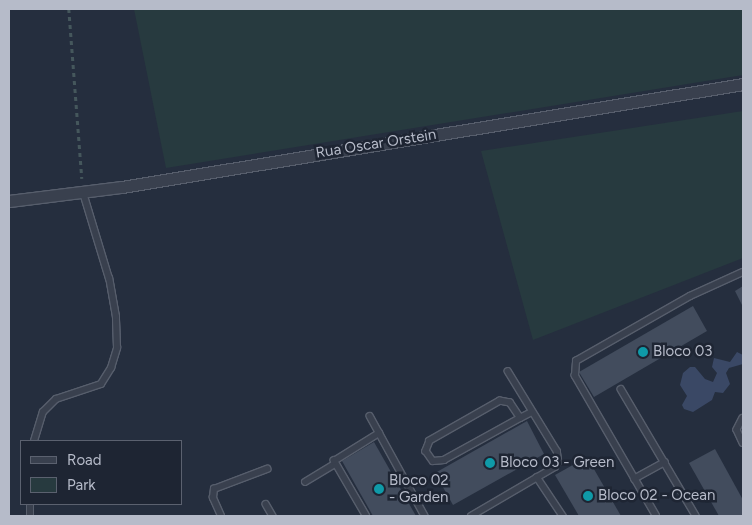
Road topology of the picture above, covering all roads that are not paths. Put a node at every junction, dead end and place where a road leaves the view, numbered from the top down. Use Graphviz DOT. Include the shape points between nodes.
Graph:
graph roads {
  1 [pos="743,84"];
  2 [pos="83,193"];
  3 [pos="9,201"];
  4 [pos="743,272"];
  5 [pos="508,372"];
  6 [pos="621,388"];
  7 [pos="532,412"];
  8 [pos="370,416"];
  9 [pos="520,418"];
  10 [pos="743,418"];
  11 [pos="379,433"];
  12 [pos="34,440"];
  13 [pos="743,442"];
  14 [pos="665,462"];
  15 [pos="335,464"];
  16 [pos="268,469"];
  17 [pos="537,477"];
  18 [pos="634,479"];
  19 [pos="305,482"];
  20 [pos="266,504"];
  21 [pos="221,516"];
  22 [pos="273,516"];
  23 [pos="366,516"];
  24 [pos="425,516"];
  25 [pos="471,516"];
  26 [pos="562,516"];
  27 [pos="656,516"];
  28 [pos="696,516"];
  1 -- 2 [label="street, Rua Oscar Orstein"];
  2 -- 3 [label="street, Rua Oscar Orstein"];
  2 -- 12 [label="lane" via="109,278 116,317 117,348 111,368 101,384 56,399 43,412"];
  4 -- 18 [label="lane" via="690,296 576,361 575,376"];
  5 -- 7 [label="lane"];
  6 -- 14 [label="lane"];
  7 -- 9 [label="lane"];
  7 -- 17 [label="lane" via="559,458 555,467"];
  8 -- 11 [label="lane"];
  9 -- 9 [label="lane" via="444,460 433,461 426,452 430,441 500,401 510,403"];
  10 -- 13 [label="lane" via="737,430"];
  11 -- 15 [label="lane" via="338,456"];
  11 -- 24 [label="lane"];
  14 -- 18 [label="lane"];
  14 -- 28 [label="lane"];
  15 -- 19 [label="lane"];
  15 -- 23 [label="lane"];
  16 -- 21 [label="lane" via="214,489 213,498"];
  17 -- 25 [label="lane"];
  17 -- 26 [label="lane"];
  18 -- 27 [label="lane"];
  20 -- 22 [label="lane"];
}
